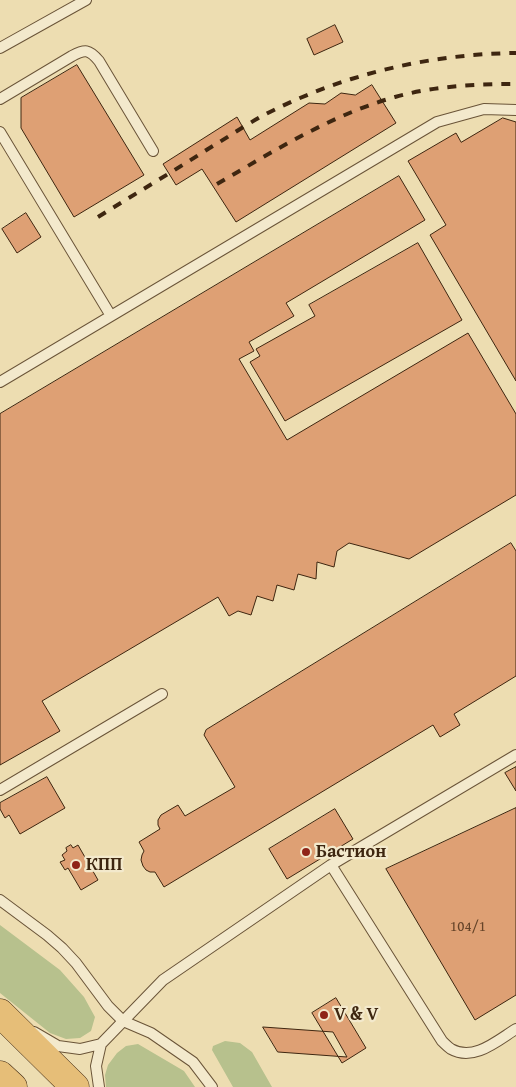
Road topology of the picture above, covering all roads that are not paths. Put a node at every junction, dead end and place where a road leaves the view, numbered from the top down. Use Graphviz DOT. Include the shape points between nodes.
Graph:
graph roads {
  1 [pos="86,0"];
  2 [pos="0,48"];
  3 [pos="0,99"];
  4 [pos="516,110"];
  5 [pos="0,132"];
  6 [pos="153,151"];
  7 [pos="111,316"];
  8 [pos="0,382"];
  9 [pos="162,694"];
  10 [pos="516,755"];
  11 [pos="0,790"];
  12 [pos="330,865"];
  13 [pos="0,900"];
  14 [pos="0,1009"];
  15 [pos="0,1013"];
  16 [pos="123,1021"];
  17 [pos="516,1029"];
  18 [pos="101,1044"];
  19 [pos="0,1075"];
  20 [pos="13,1087"];
  21 [pos="75,1087"];
  22 [pos="99,1087"];
  23 [pos="212,1087"];
  1 -- 2 [label="lane"];
  3 -- 6 [label="lane" via="72,56 82,51 92,52"];
  4 -- 7 [label="lane" via="484,109 437,122"];
  5 -- 7 [label="lane"];
  7 -- 8 [label="lane"];
  9 -- 11 [label="lane"];
  10 -- 12 [label="lane"];
  12 -- 16 [label="lane" via="163,980"];
  12 -- 17 [label="lane" via="442,1042 453,1050 466,1053 482,1050"];
  13 -- 16 [label="lane" via="62,948"];
  14 -- 18 [label="lane" via="58,1046 80,1049"];
  15 -- 21 [label="main road"];
  16 -- 18 [label="lane"];
  16 -- 23 [label="lane" via="150,1033 193,1062"];
  18 -- 22 [label="lane" via="96,1066"];
  19 -- 20 [label="main road"];
}
